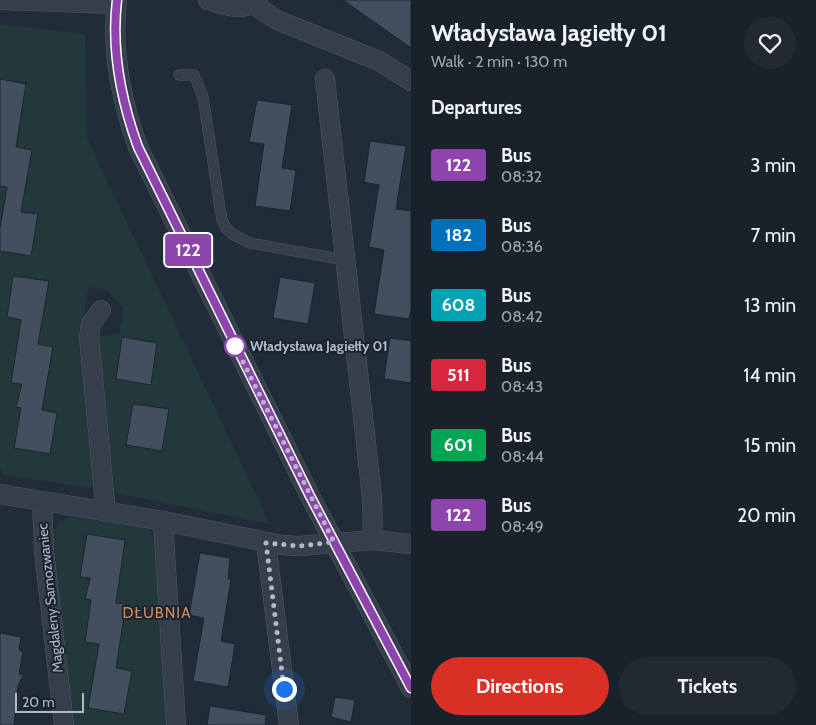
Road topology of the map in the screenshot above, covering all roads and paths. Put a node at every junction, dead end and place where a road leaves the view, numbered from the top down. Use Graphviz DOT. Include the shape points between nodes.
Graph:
graph roads {
  1 [pos="2,0"];
  2 [pos="208,0"];
  3 [pos="116,2"];
  4 [pos="255,2"];
  5 [pos="179,75"];
  6 [pos="325,79"];
  7 [pos="411,81"];
  8 [pos="345,260"];
  9 [pos="101,310"];
  10 [pos="0,494"];
  11 [pos="42,501"];
  12 [pos="106,512"];
  13 [pos="163,521"];
  14 [pos="373,540"];
  15 [pos="334,542"];
  16 [pos="266,543"];
  17 [pos="411,544"];
  18 [pos="411,688"];
  19 [pos="64,725"];
  20 [pos="176,725"];
  21 [pos="289,725"];
  1 -- 3 [label="street"];
  2 -- 4 [label="street" via="227,7"];
  3 -- 15 [label="street" via="120,86 138,147"];
  4 -- 7 [label="street" via="277,20 378,61"];
  5 -- 8 [label="lane" via="194,75 203,97 222,220 226,228 250,243"];
  6 -- 8 [label="street"];
  8 -- 14 [label="street" via="372,497"];
  9 -- 12 [label="street" via="91,324 89,337"];
  10 -- 11 [label="street, Magdaleny Samozwaniec"];
  11 -- 12 [label="street, Magdaleny Samozwaniec"];
  11 -- 19 [label="street, Magdaleny Samozwaniec" via="44,551"];
  12 -- 13 [label="street, Magdaleny Samozwaniec"];
  13 -- 16 [label="street, Magdaleny Samozwaniec"];
  13 -- 20 [label="street"];
  14 -- 15 [label="street, Magdaleny Samozwaniec"];
  14 -- 17 [label="street, Magdaleny Samozwaniec"];
  15 -- 16 [label="street, Magdaleny Samozwaniec" via="299,546"];
  15 -- 18 [label="street"];
  16 -- 21 [label="street"];
}
